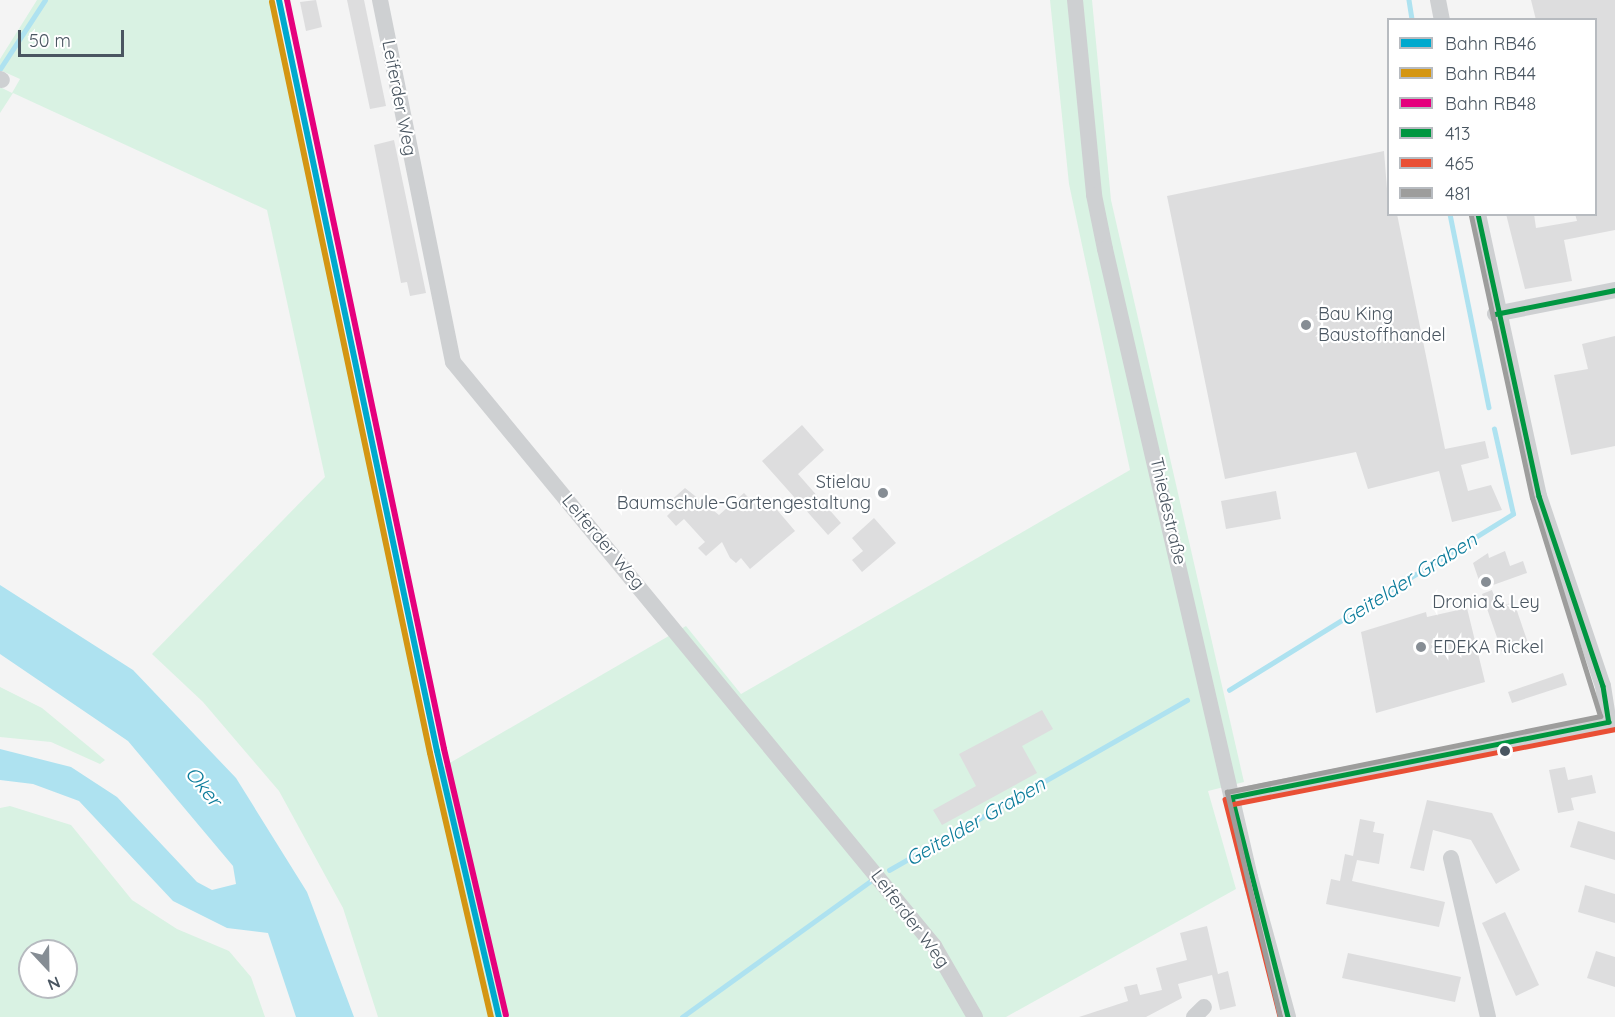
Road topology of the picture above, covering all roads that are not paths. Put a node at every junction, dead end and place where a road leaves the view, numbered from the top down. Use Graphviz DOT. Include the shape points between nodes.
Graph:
graph roads {
  1 [pos="380,0"];
  2 [pos="1076,0"];
  3 [pos="1438,0"];
  4 [pos="1442,18"];
  5 [pos="1478,216"];
  6 [pos="1615,290"];
  7 [pos="1495,314"];
  8 [pos="1612,722"];
  9 [pos="1232,797"];
  10 [pos="1451,858"];
  11 [pos="975,1017"];
  12 [pos="1288,1017"];
  13 [pos="1488,1017"];
  1 -- 11 [label="street, Leiferder Weg" via="453,362 934,946"];
  2 -- 9 [label="street, Thiedestraße" via="1096,206"];
  3 -- 4 [label="street"];
  5 -- 7 [label="street"];
  6 -- 7 [label="street"];
  7 -- 8 [label="street" via="1539,496 1604,686"];
  8 -- 9 [label="street"];
  9 -- 12 [label="street, Thiedestraße"];
  10 -- 13 [label="street"];
}
